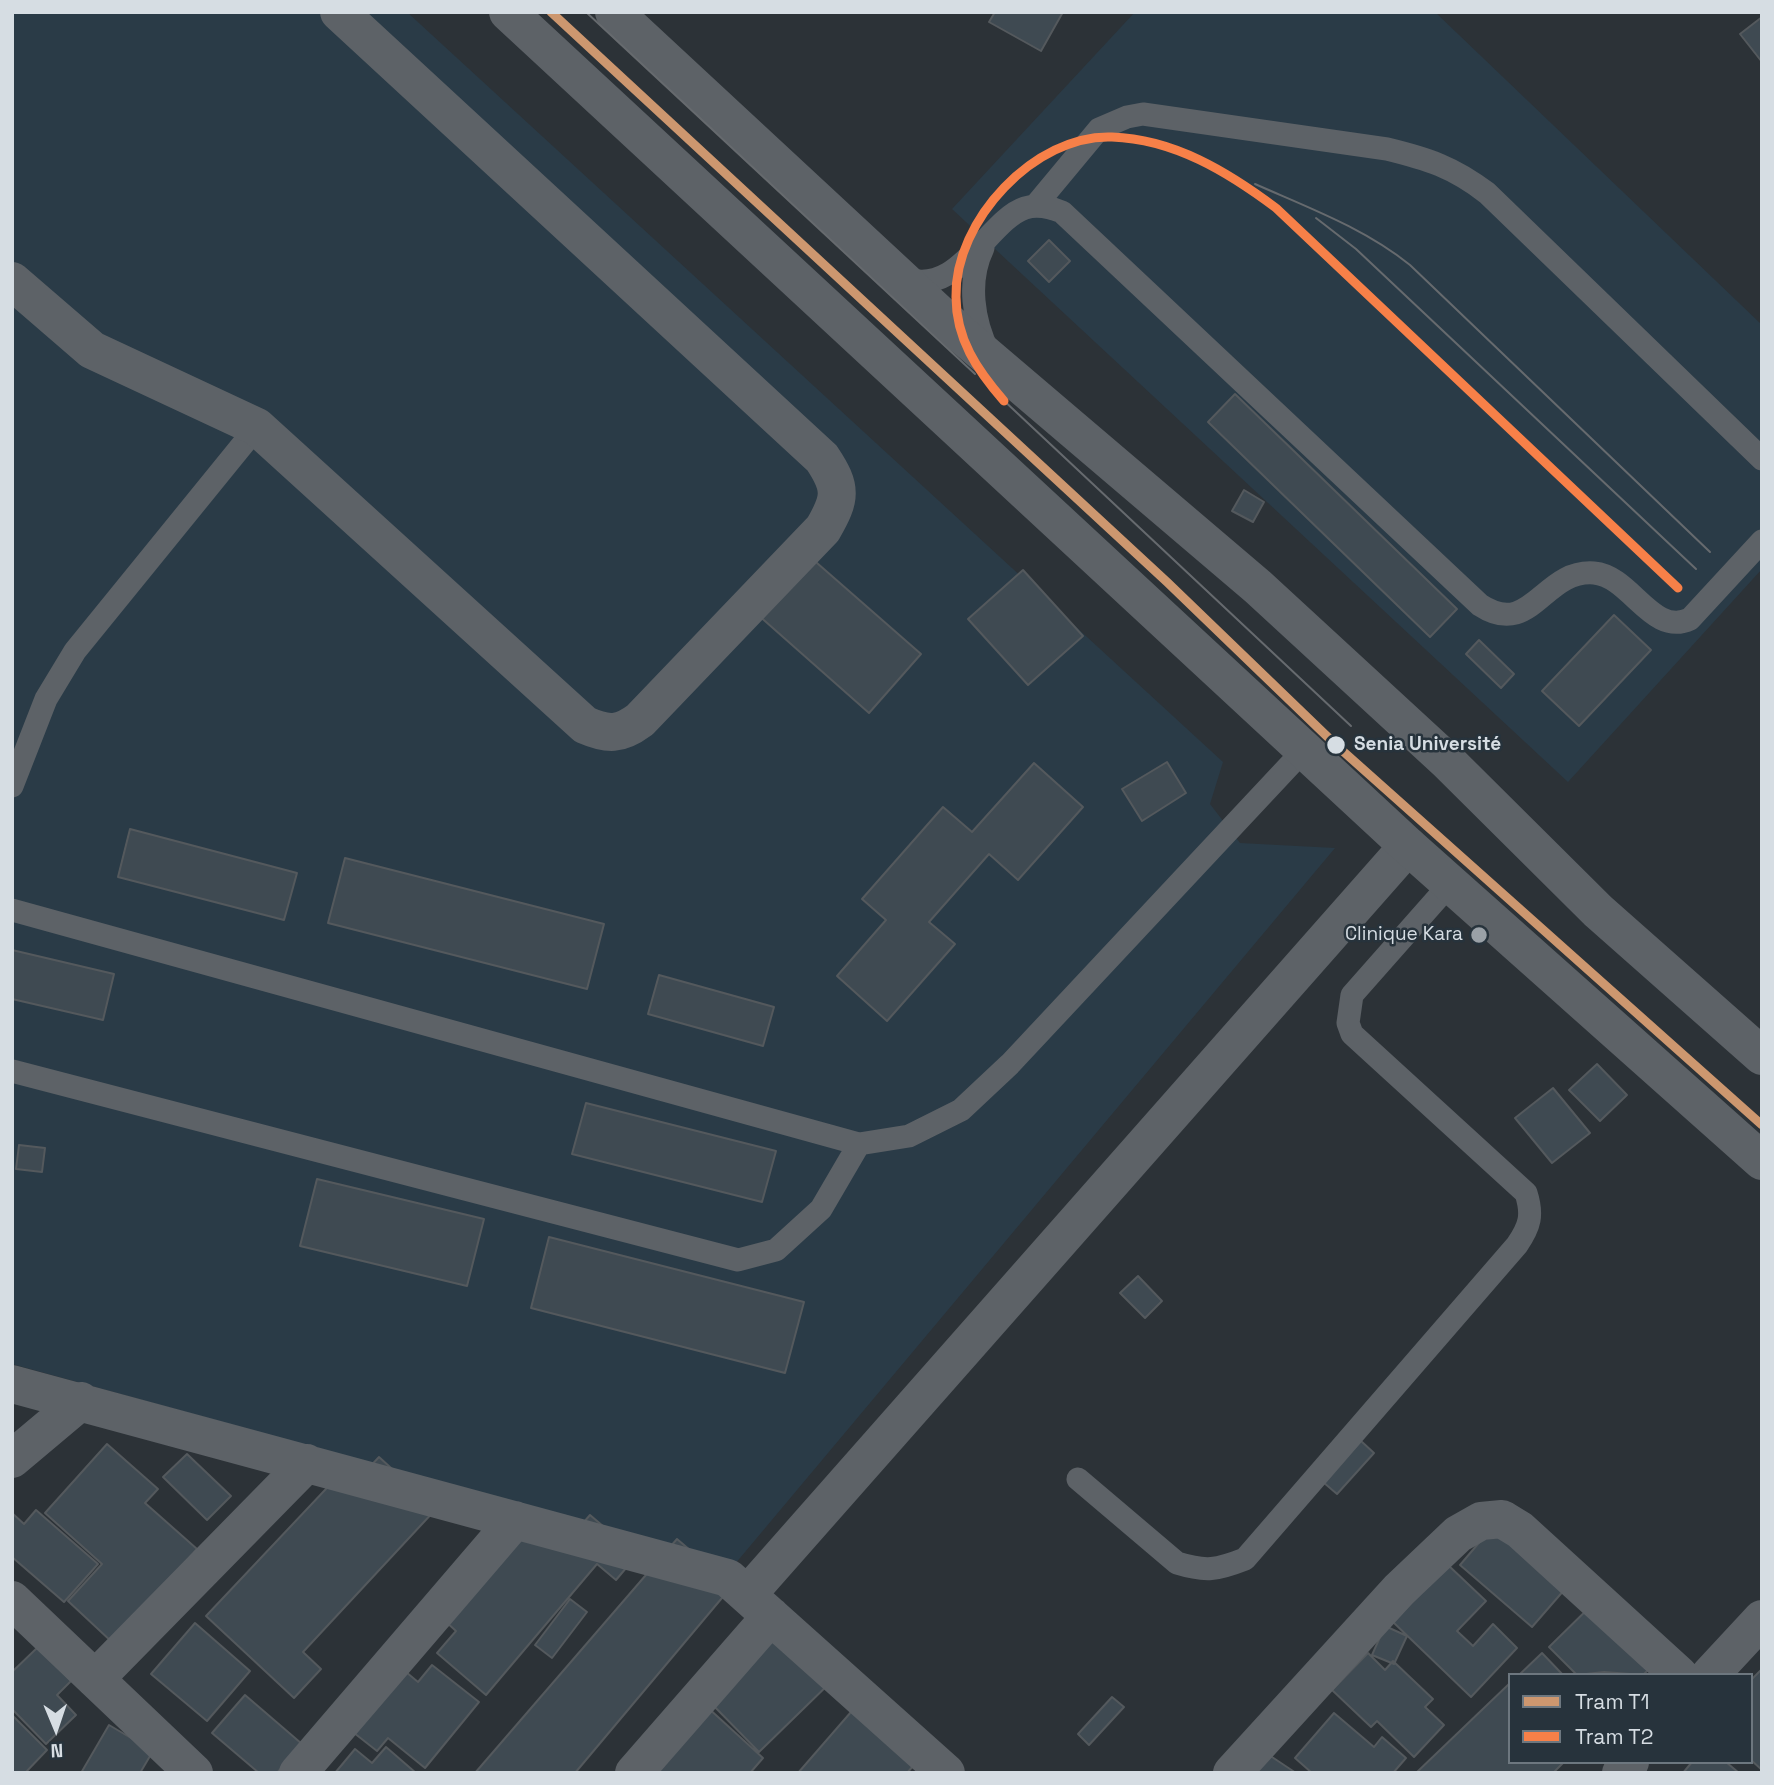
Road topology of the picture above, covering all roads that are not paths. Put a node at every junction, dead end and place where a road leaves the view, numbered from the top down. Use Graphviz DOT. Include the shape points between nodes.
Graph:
graph roads {
  1 [pos="339,12"];
  2 [pos="508,12"];
  3 [pos="614,12"];
  4 [pos="1035,206"];
  5 [pos="984,245"];
  6 [pos="896,274"];
  7 [pos="12,281"];
  8 [pos="994,363"];
  9 [pos="257,427"];
  10 [pos="1762,459"];
  11 [pos="1762,541"];
  12 [pos="1304,750"];
  13 [pos="12,786"];
  14 [pos="1408,846"];
  15 [pos="1450,884"];
  16 [pos="12,910"];
  17 [pos="1762,1056"];
  18 [pos="12,1071"];
  19 [pos="859,1144"];
  20 [pos="1762,1161"];
  21 [pos="12,1384"];
  22 [pos="81,1401"];
  23 [pos="12,1459"];
  24 [pos="307,1463"];
  25 [pos="1078,1479"];
  26 [pos="515,1520"];
  27 [pos="12,1600"];
  28 [pos="759,1606"];
  29 [pos="1762,1619"];
  30 [pos="1677,1673"];
  31 [pos="1712,1673"];
  32 [pos="95,1679"];
  33 [pos="194,1773"];
  34 [pos="298,1773"];
  35 [pos="634,1773"];
  36 [pos="946,1773"];
  37 [pos="1232,1773"];
  1 -- 9 [label="street" via="822,458 837,480 837,505 823,529 640,720 625,731 606,734 585,726"];
  2 -- 12 [label="street"];
  3 -- 6 [label="street"];
  4 -- 5 [label="lane" via="1010,216"];
  4 -- 10 [label="lane" via="1099,129 1143,114 1387,149 1448,166 1487,193"];
  4 -- 11 [label="lane" via="1062,212 1480,605 1494,613 1506,616 1528,609 1551,587 1581,573 1607,576 1657,616 1681,623 1690,619"];
  5 -- 6 [label="lane" via="934,278 912,281"];
  5 -- 8 [label="lane" via="972,280 978,323"];
  6 -- 8 [label="street"];
  7 -- 9 [label="street" via="92,350"];
  8 -- 17 [label="street" via="1258,587 1447,761 1598,911"];
  9 -- 13 [label="lane" via="75,651 46,699"];
  12 -- 14 [label="street"];
  12 -- 19 [label="lane" via="1010,1064 961,1110 909,1136"];
  14 -- 15 [label="street"];
  14 -- 28 [label="street"];
  15 -- 20 [label="street"];
  15 -- 25 [label="lane" via="1352,995 1348,1023 1352,1034 1526,1193 1532,1212 1529,1227 1245,1559 1218,1570 1177,1563"];
  16 -- 19 [label="lane"];
  18 -- 19 [label="lane" via="737,1260 776,1251 821,1209"];
  21 -- 22 [label="street"];
  22 -- 23 [label="street"];
  22 -- 24 [label="street"];
  24 -- 26 [label="street"];
  24 -- 32 [label="street"];
  26 -- 28 [label="street" via="728,1578"];
  26 -- 34 [label="street"];
  27 -- 32 [label="street"];
  28 -- 35 [label="street"];
  28 -- 36 [label="street"];
  29 -- 31 [label="street"];
  30 -- 37 [label="street" via="1520,1530 1502,1519 1481,1521 1458,1534 1399,1590"];
  32 -- 33 [label="street"];
}
